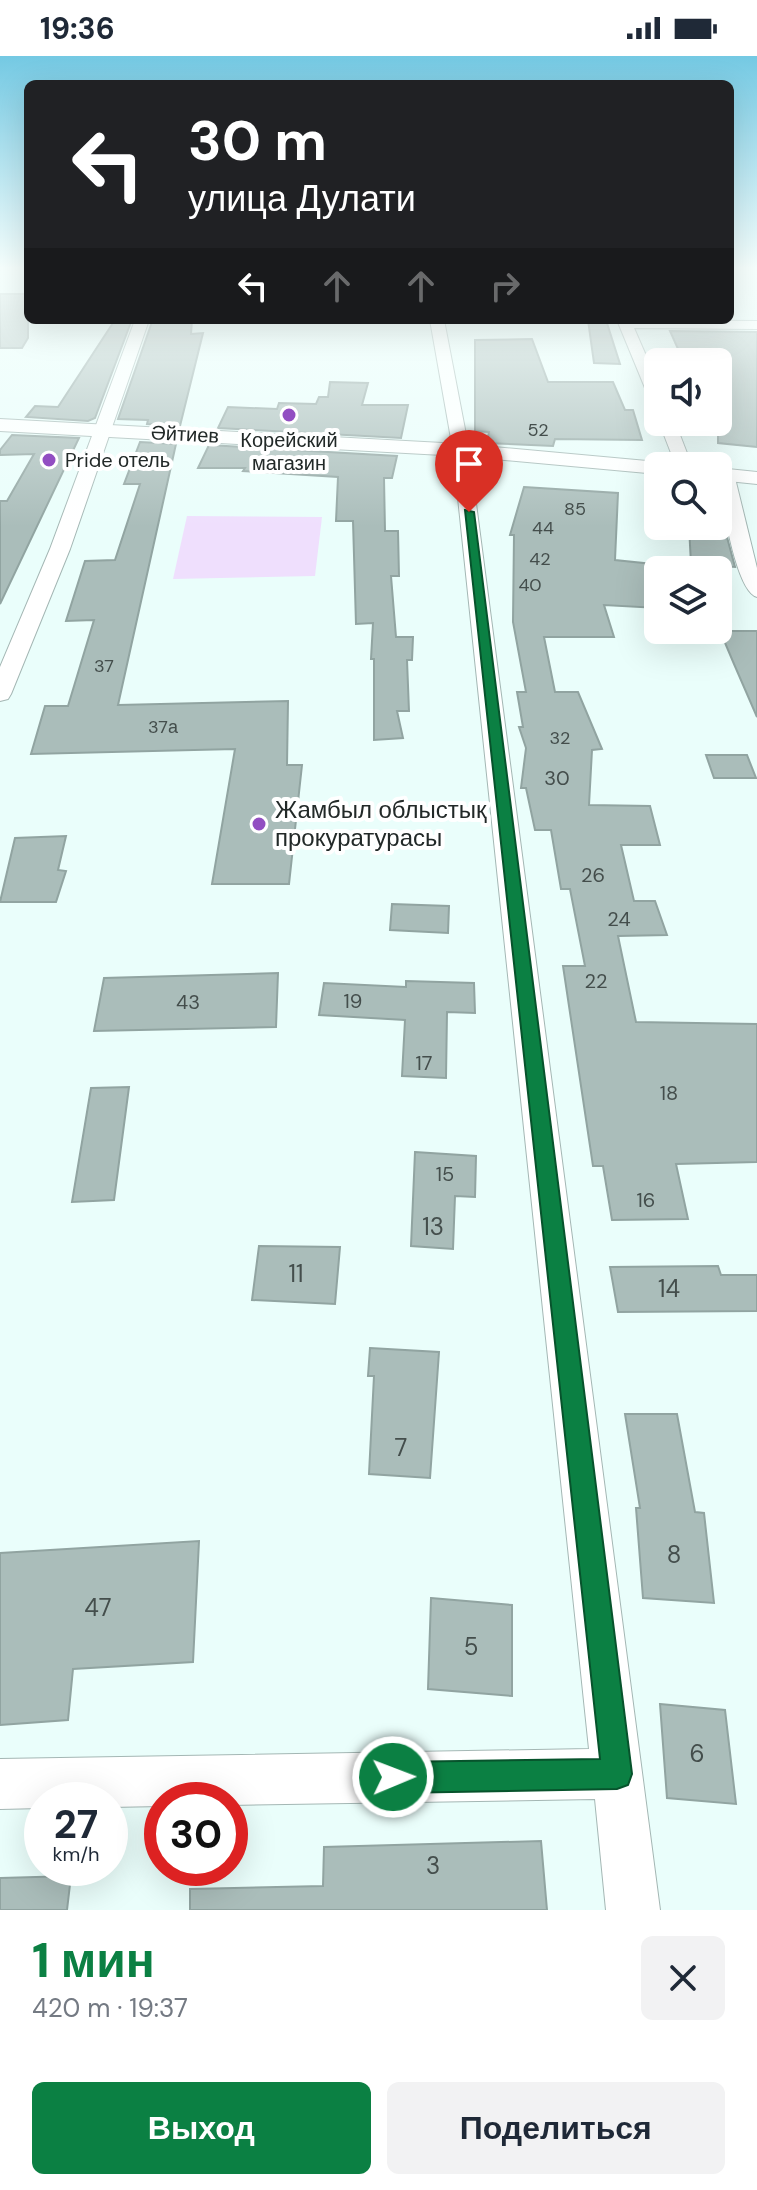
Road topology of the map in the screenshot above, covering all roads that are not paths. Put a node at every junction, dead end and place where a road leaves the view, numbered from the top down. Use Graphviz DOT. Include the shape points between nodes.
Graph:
graph roads {
  1 [pos="130,354"];
  2 [pos="443,354"];
  3 [pos="0,425"];
  4 [pos="102,430"];
  5 [pos="461,450"];
  6 [pos="644,467"];
  7 [pos="732,475"];
  8 [pos="757,478"];
  9 [pos="732,505"];
  10 [pos="752,568"];
  11 [pos="757,591"];
  12 [pos="0,694"];
  13 [pos="617,1774"];
  14 [pos="0,1784"];
  15 [pos="633,1910"];
  1 -- 4 [label="street"];
  2 -- 5 [label="street"];
  3 -- 4 [label="street, Әйтиев"];
  4 -- 5 [label="street, Әйтиев"];
  4 -- 12 [label="street"];
  5 -- 6 [label="street, Әйтиев"];
  5 -- 13 [label="street"];
  7 -- 8 [label="street"];
  9 -- 10 [label="street"];
  10 -- 11 [label="street"];
  13 -- 14 [label="street"];
  13 -- 15 [label="street"];
}
